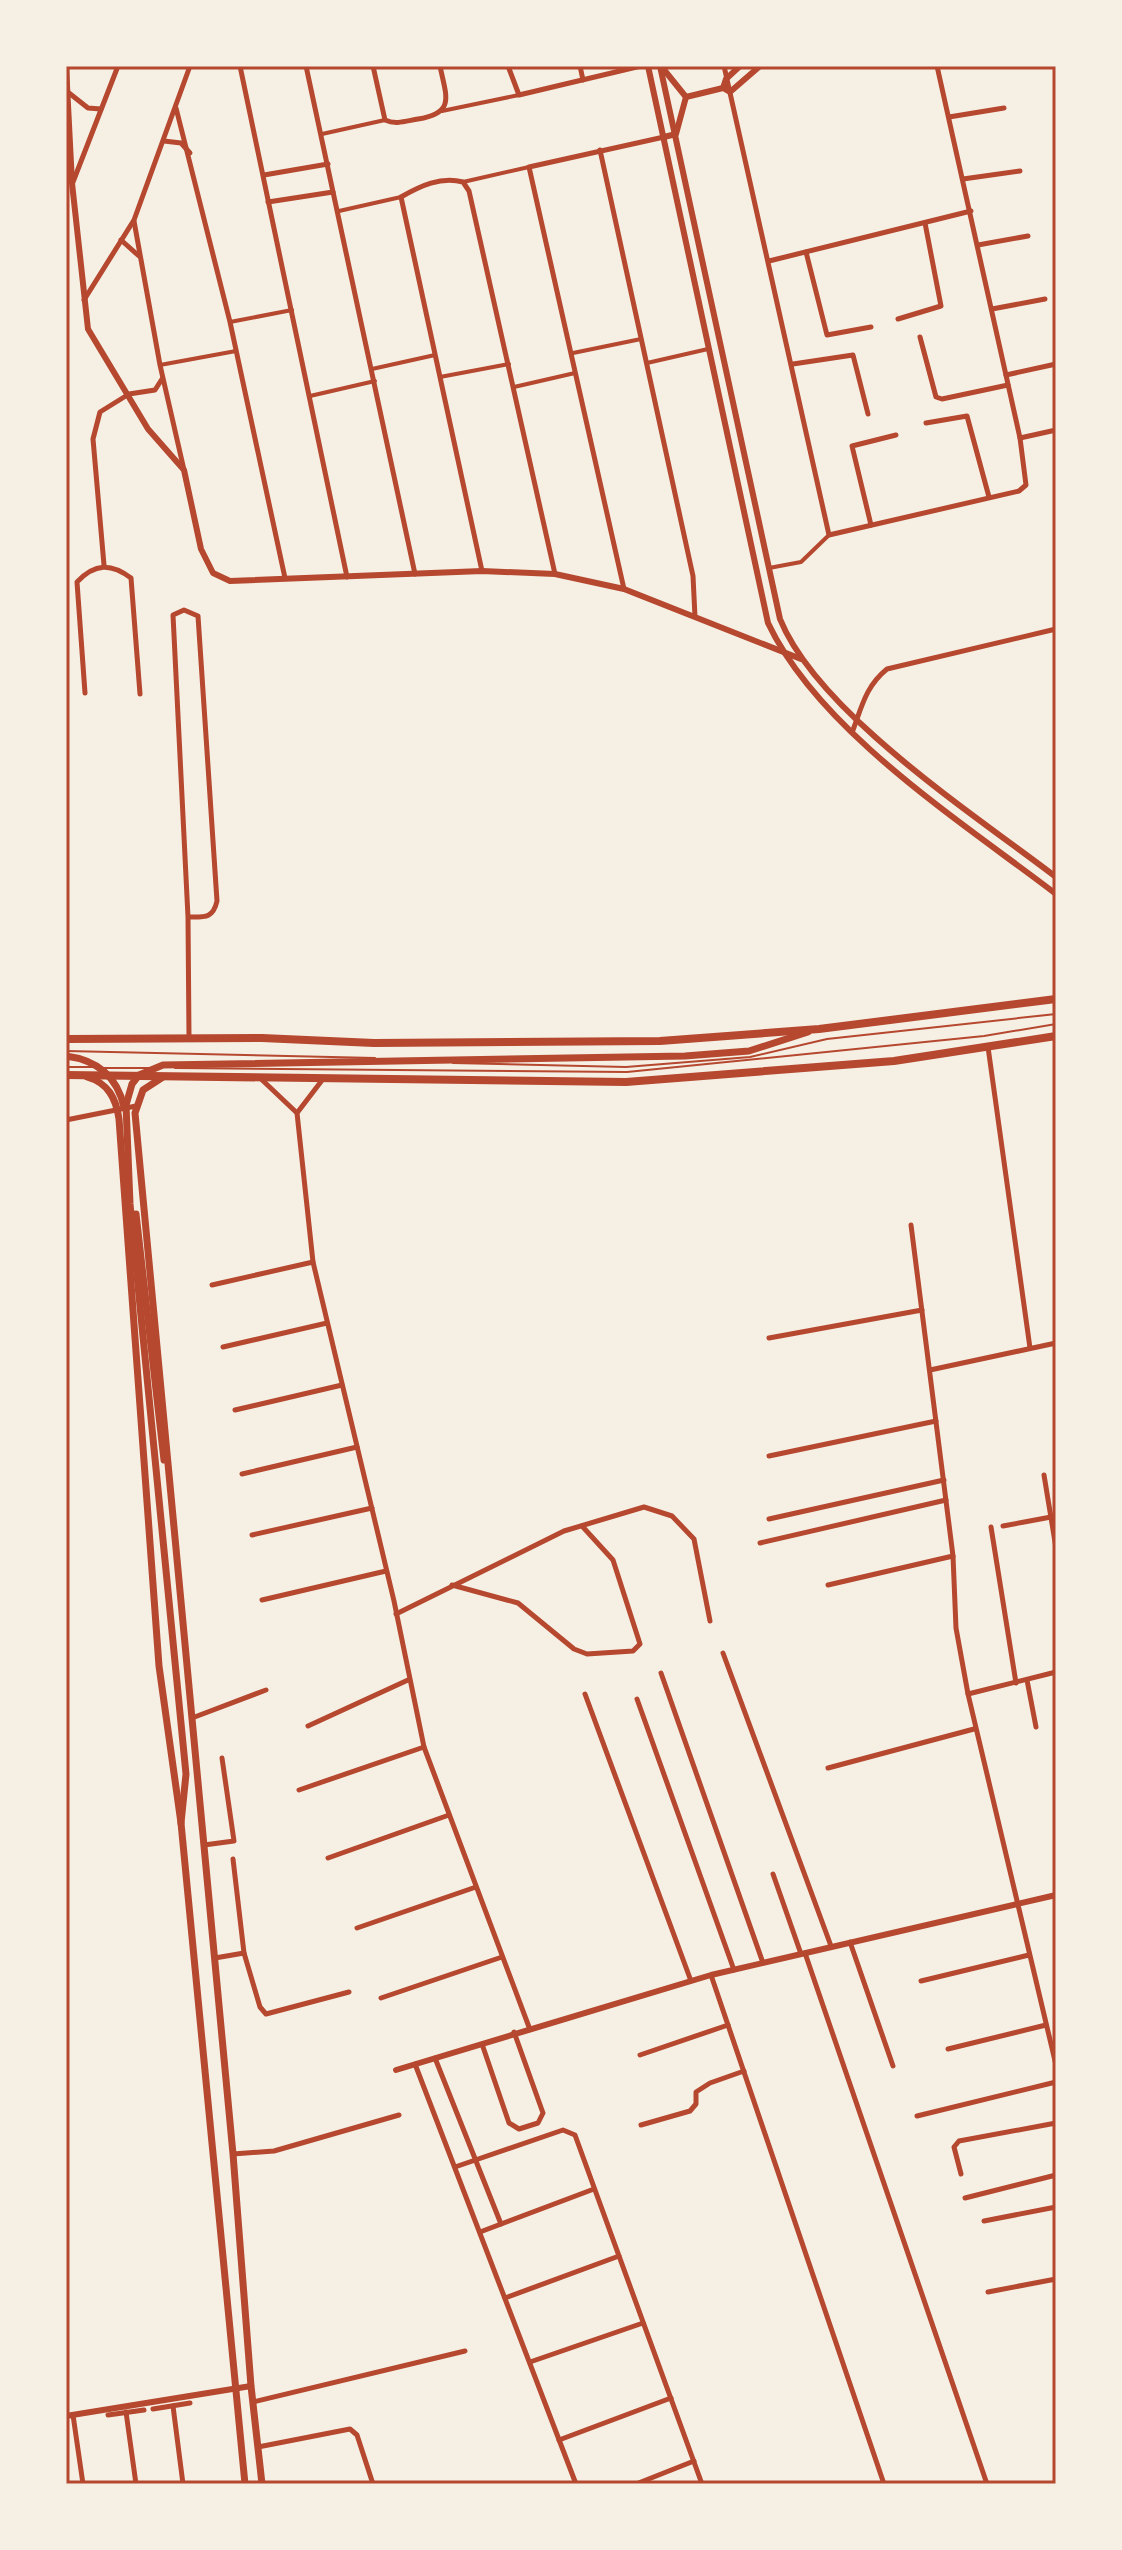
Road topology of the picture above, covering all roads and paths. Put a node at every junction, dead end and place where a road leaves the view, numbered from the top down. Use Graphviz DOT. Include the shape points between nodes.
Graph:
graph roads {
  1 [pos="66,66"];
  2 [pos="118,66"];
  3 [pos="190,66"];
  4 [pos="240,66"];
  5 [pos="306,66"];
  6 [pos="373,66"];
  7 [pos="440,66"];
  8 [pos="508,66"];
  9 [pos="580,66"];
  10 [pos="641,66"];
  11 [pos="648,66"];
  12 [pos="661,66"];
  13 [pos="724,66"];
  14 [pos="740,66"];
  15 [pos="760,66"];
  16 [pos="937,66"];
  17 [pos="726,79"];
  18 [pos="583,80"];
  19 [pos="727,90"];
  20 [pos="69,93"];
  21 [pos="519,95"];
  22 [pos="686,97"];
  23 [pos="176,108"];
  24 [pos="1004,108"];
  25 [pos="101,109"];
  26 [pos="442,111"];
  27 [pos="949,117"];
  28 [pos="385,120"];
  29 [pos="322,134"];
  30 [pos="676,134"];
  31 [pos="664,137"];
  32 [pos="164,141"];
  33 [pos="600,150"];
  34 [pos="191,154"];
  35 [pos="328,164"];
  36 [pos="529,167"];
  37 [pos="1020,171"];
  38 [pos="264,175"];
  39 [pos="963,179"];
  40 [pos="463,182"];
  41 [pos="72,183"];
  42 [pos="333,192"];
  43 [pos="401,197"];
  44 [pos="268,202"];
  45 [pos="339,211"];
  46 [pos="971,211"];
  47 [pos="134,220"];
  48 [pos="925,223"];
  49 [pos="1028,236"];
  50 [pos="121,240"];
  51 [pos="978,245"];
  52 [pos="806,252"];
  53 [pos="139,257"];
  54 [pos="769,261"];
  55 [pos="1045,299"];
  56 [pos="83,301"];
  57 [pos="992,309"];
  58 [pos="292,310"];
  59 [pos="898,319"];
  60 [pos="230,322"];
  61 [pos="871,327"];
  62 [pos="920,337"];
  63 [pos="641,339"];
  64 [pos="710,349"];
  65 [pos="236,351"];
  66 [pos="573,353"];
  67 [pos="435,355"];
  68 [pos="647,363"];
  69 [pos="509,364"];
  70 [pos="793,364"];
  71 [pos="1056,364"];
  72 [pos="160,365"];
  73 [pos="372,369"];
  74 [pos="577,373"];
  75 [pos="1006,375"];
  76 [pos="440,377"];
  77 [pos="163,378"];
  78 [pos="375,381"];
  79 [pos="1008,385"];
  80 [pos="514,387"];
  81 [pos="129,394"];
  82 [pos="310,396"];
  83 [pos="868,414"];
  84 [pos="926,423"];
  85 [pos="1056,430"];
  86 [pos="896,435"];
  87 [pos="1020,438"];
  88 [pos="184,470"];
  89 [pos="989,497"];
  90 [pos="871,525"];
  91 [pos="829,535"];
  92 [pos="104,565"];
  93 [pos="769,568"];
  94 [pos="482,571"];
  95 [pos="415,574"];
  96 [pos="555,574"];
  97 [pos="285,578"];
  98 [pos="347,578"];
  99 [pos="624,589"];
  100 [pos="695,618"];
  101 [pos="1056,629"];
  102 [pos="782,652"];
  103 [pos="801,659"];
  104 [pos="85,693"];
  105 [pos="140,694"];
  106 [pos="858,718"];
  107 [pos="853,730"];
  108 [pos="1056,877"];
  109 [pos="1056,894"];
  110 [pos="188,917"];
  111 [pos="1056,999"];
  112 [pos="1056,1014"];
  113 [pos="1056,1024"];
  114 [pos="819,1029"];
  115 [pos="1056,1036"];
  116 [pos="66,1039"];
  117 [pos="189,1039"];
  118 [pos="988,1047"];
  119 [pos="66,1054"];
  120 [pos="66,1067"];
  121 [pos="66,1075"];
  122 [pos="81,1075"];
  123 [pos="175,1076"];
  124 [pos="259,1077"];
  125 [pos="323,1078"];
  126 [pos="136,1106"];
  127 [pos="117,1109"];
  128 [pos="297,1113"];
  129 [pos="66,1120"];
  130 [pos="911,1225"];
  131 [pos="313,1262"];
  132 [pos="212,1285"];
  133 [pos="922,1310"];
  134 [pos="327,1323"];
  135 [pos="769,1338"];
  136 [pos="1056,1343"];
  137 [pos="223,1347"];
  138 [pos="1030,1348"];
  139 [pos="930,1370"];
  140 [pos="342,1385"];
  141 [pos="235,1410"];
  142 [pos="936,1421"];
  143 [pos="357,1447"];
  144 [pos="769,1456"];
  145 [pos="242,1474"];
  146 [pos="1044,1475"];
  147 [pos="944,1480"];
  148 [pos="946,1500"];
  149 [pos="372,1508"];
  150 [pos="173,1514"];
  151 [pos="1051,1517"];
  152 [pos="769,1519"];
  153 [pos="582,1525"];
  154 [pos="1003,1526"];
  155 [pos="991,1527"];
  156 [pos="252,1535"];
  157 [pos="760,1543"];
  158 [pos="1056,1548"];
  159 [pos="953,1556"];
  160 [pos="386,1571"];
  161 [pos="452,1585"];
  162 [pos="828,1585"];
  163 [pos="262,1600"];
  164 [pos="396,1614"];
  165 [pos="710,1621"];
  166 [pos="723,1653"];
  167 [pos="1056,1672"];
  168 [pos="661,1673"];
  169 [pos="408,1680"];
  170 [pos="1027,1680"];
  171 [pos="1016,1683"];
  172 [pos="266,1690"];
  173 [pos="585,1694"];
  174 [pos="968,1694"];
  175 [pos="637,1699"];
  176 [pos="192,1718"];
  177 [pos="308,1726"];
  178 [pos="1036,1727"];
  179 [pos="974,1729"];
  180 [pos="424,1747"];
  181 [pos="222,1758"];
  182 [pos="828,1768"];
  183 [pos="299,1790"];
  184 [pos="449,1815"];
  185 [pos="181,1823"];
  186 [pos="204,1845"];
  187 [pos="328,1858"];
  188 [pos="233,1859"];
  189 [pos="773,1874"];
  190 [pos="476,1887"];
  191 [pos="1056,1895"];
  192 [pos="1016,1905"];
  193 [pos="357,1928"];
  194 [pos="850,1942"];
  195 [pos="831,1946"];
  196 [pos="244,1953"];
  197 [pos="803,1953"];
  198 [pos="1029,1955"];
  199 [pos="502,1957"];
  200 [pos="215,1958"];
  201 [pos="763,1963"];
  202 [pos="734,1970"];
  203 [pos="711,1975"];
  204 [pos="691,1981"];
  205 [pos="921,1981"];
  206 [pos="349,1992"];
  207 [pos="381,1998"];
  208 [pos="728,2025"];
  209 [pos="1046,2025"];
  210 [pos="529,2027"];
  211 [pos="514,2032"];
  212 [pos="1053,2039"];
  213 [pos="482,2043"];
  214 [pos="948,2049"];
  215 [pos="640,2055"];
  216 [pos="435,2058"];
  217 [pos="415,2064"];
  218 [pos="1056,2065"];
  219 [pos="893,2066"];
  220 [pos="396,2070"];
  221 [pos="744,2071"];
  222 [pos="1056,2082"];
  223 [pos="399,2115"];
  224 [pos="917,2116"];
  225 [pos="1056,2123"];
  226 [pos="641,2125"];
  227 [pos="233,2154"];
  228 [pos="476,2160"];
  229 [pos="455,2167"];
  230 [pos="961,2174"];
  231 [pos="1056,2175"];
  232 [pos="594,2189"];
  233 [pos="965,2198"];
  234 [pos="1056,2207"];
  235 [pos="984,2221"];
  236 [pos="501,2224"];
  237 [pos="480,2232"];
  238 [pos="619,2256"];
  239 [pos="1056,2279"];
  240 [pos="988,2292"];
  241 [pos="505,2298"];
  242 [pos="643,2323"];
  243 [pos="465,2351"];
  244 [pos="530,2362"];
  245 [pos="251,2386"];
  246 [pos="234,2389"];
  247 [pos="671,2398"];
  248 [pos="253,2402"];
  249 [pos="190,2403"];
  250 [pos="173,2406"];
  251 [pos="153,2409"];
  252 [pos="144,2410"];
  253 [pos="126,2412"];
  254 [pos="108,2415"];
  255 [pos="70,2416"];
  256 [pos="559,2440"];
  257 [pos="258,2447"];
  258 [pos="694,2461"];
  259 [pos="83,2484"];
  260 [pos="136,2484"];
  261 [pos="183,2484"];
  262 [pos="245,2484"];
  263 [pos="262,2484"];
  264 [pos="373,2484"];
  265 [pos="576,2484"];
  266 [pos="636,2484"];
  267 [pos="702,2484"];
  268 [pos="884,2484"];
  269 [pos="987,2484"];
  1 -- 20 [label="street"];
  2 -- 25 [label="street"];
  3 -- 23 [label="street"];
  4 -- 38 [label="street"];
  5 -- 29 [label="street"];
  6 -- 28 [label="street"];
  7 -- 26 [label="street" via="447,101"];
  8 -- 21 [label="street"];
  9 -- 18 [label="street"];
  10 -- 18 [label="street"];
  11 -- 31 [label="street"];
  12 -- 22 [label="street"];
  12 -- 30 [label="street"];
  13 -- 17 [label="street"];
  14 -- 17 [label="street"];
  15 -- 19 [label="street"];
  16 -- 27 [label="street"];
  17 -- 19 [label="street"];
  18 -- 21 [label="street"];
  19 -- 22 [label="street"];
  19 -- 54 [label="street"];
  20 -- 25 [label="street" via="88,108"];
  20 -- 41 [label="street"];
  21 -- 26 [label="street"];
  22 -- 30 [label="street"];
  23 -- 32 [label="street"];
  23 -- 34 [label="street"];
  24 -- 27 [label="street"];
  25 -- 41 [label="street"];
  26 -- 28 [label="street" via="393,123"];
  27 -- 39 [label="street"];
  28 -- 29 [label="street"];
  29 -- 35 [label="street"];
  30 -- 31 [label="street"];
  30 -- 93 [label="street"];
  31 -- 33 [label="street"];
  31 -- 64 [label="street"];
  32 -- 34 [label="street" via="181,143"];
  32 -- 47 [label="street"];
  33 -- 36 [label="street"];
  33 -- 63 [label="street"];
  34 -- 60 [label="street"];
  35 -- 38 [label="street"];
  35 -- 42 [label="street"];
  36 -- 40 [label="street"];
  36 -- 66 [label="street"];
  37 -- 39 [label="street"];
  38 -- 44 [label="street"];
  39 -- 46 [label="street"];
  40 -- 43 [label="street" via="424,184"];
  40 -- 69 [label="street"];
  41 -- 56 [label="street"];
  42 -- 44 [label="street"];
  42 -- 45 [label="street"];
  43 -- 45 [label="street"];
  43 -- 67 [label="street"];
  44 -- 58 [label="street"];
  45 -- 73 [label="street"];
  46 -- 48 [label="street"];
  46 -- 51 [label="street"];
  47 -- 50 [label="street"];
  47 -- 53 [label="street"];
  48 -- 52 [label="street"];
  48 -- 59 [label="street" via="941,306"];
  49 -- 51 [label="street"];
  50 -- 53 [label="street"];
  50 -- 56 [label="street"];
  51 -- 57 [label="street"];
  52 -- 54 [label="street"];
  52 -- 61 [label="street" via="827,335"];
  53 -- 72 [label="street"];
  54 -- 70 [label="street"];
  55 -- 57 [label="street"];
  56 -- 81 [label="street" via="88,329"];
  57 -- 75 [label="street"];
  58 -- 60 [label="street"];
  58 -- 82 [label="street"];
  60 -- 65 [label="street"];
  62 -- 79 [label="street" via="936,397"];
  63 -- 66 [label="street"];
  63 -- 68 [label="street"];
  64 -- 68 [label="street"];
  64 -- 102 [label="street" via="768,623"];
  65 -- 72 [label="street"];
  65 -- 97 [label="street"];
  66 -- 74 [label="street"];
  67 -- 73 [label="street"];
  67 -- 76 [label="street"];
  68 -- 100 [label="street" via="693,576"];
  69 -- 76 [label="street"];
  69 -- 80 [label="street"];
  70 -- 83 [label="street" via="853,355"];
  70 -- 91 [label="street"];
  71 -- 75 [label="street"];
  72 -- 77 [label="street"];
  73 -- 78 [label="street"];
  74 -- 80 [label="street"];
  74 -- 99 [label="street"];
  75 -- 79 [label="street"];
  76 -- 94 [label="street"];
  77 -- 81 [label="street" via="155,390"];
  77 -- 88 [label="street"];
  78 -- 82 [label="street"];
  78 -- 95 [label="street"];
  79 -- 87 [label="street"];
  80 -- 96 [label="street"];
  81 -- 88 [label="street" via="148,429"];
  81 -- 92 [label="street" via="100,412 93,439"];
  82 -- 98 [label="street"];
  84 -- 89 [label="street" via="967,416"];
  85 -- 87 [label="street"];
  86 -- 90 [label="street" via="852,446"];
  87 -- 89 [label="street" via="1026,485"];
  88 -- 97 [label="street" via="201,549 213,573 230,581"];
  89 -- 90 [label="street"];
  90 -- 91 [label="street"];
  91 -- 93 [label="street" via="801,562"];
  92 -- 104 [label="street" via="77,582"];
  92 -- 105 [label="street" via="131,578"];
  93 -- 103 [label="street" via="780,619"];
  94 -- 95 [label="street"];
  94 -- 96 [label="street"];
  95 -- 98 [label="street"];
  96 -- 99 [label="street"];
  97 -- 98 [label="street"];
  99 -- 100 [label="street"];
  100 -- 102 [label="street"];
  101 -- 106 [label="street" via="887,669 873,680"];
  102 -- 103 [label="street"];
  102 -- 107 [label="street" via="810,690"];
  103 -- 106 [label="street"];
  106 -- 107 [label="street"];
  106 -- 108 [label="street" via="906,763"];
  107 -- 109 [label="street" via="898,772"];
  110 -- 110 [label="street" via="173,615 184,610 198,616 217,901 208,917"];
  110 -- 117 [label="street"];
  111 -- 114 [label="main road"];
  112 -- 119 [label="lane" via="827,1039 750,1057 626,1067 487,1066 337,1055"];
  113 -- 120 [label="lane" via="627,1072"];
  114 -- 117 [label="main road" via="576,1043"];
  114 -- 185 [label="main road" via="749,1051 685,1056 163,1065 147,1070 132,1084 126,1105 130,1204 186,1774"];
  115 -- 118 [label="main road"];
  116 -- 117 [label="main road"];
  118 -- 125 [label="main road" via="894,1061 626,1082"];
  118 -- 138 [label="street"];
  119 -- 150 [label="main road" via="98,1065 121,1092"];
  121 -- 122 [label="main road"];
  122 -- 123 [label="main road"];
  122 -- 127 [label="main road" via="104,1085"];
  123 -- 124 [label="main road"];
  123 -- 126 [label="main road" via="151,1082"];
  124 -- 125 [label="main road"];
  124 -- 128 [label="street"];
  125 -- 128 [label="street"];
  126 -- 127 [label="street"];
  126 -- 150 [label="main road"];
  127 -- 129 [label="street"];
  127 -- 185 [label="main road" via="159,1666"];
  128 -- 131 [label="street"];
  130 -- 133 [label="street"];
  131 -- 132 [label="street"];
  131 -- 134 [label="street"];
  133 -- 135 [label="street"];
  133 -- 139 [label="street"];
  134 -- 137 [label="street"];
  134 -- 140 [label="street"];
  136 -- 138 [label="street"];
  138 -- 139 [label="street"];
  139 -- 142 [label="street"];
  140 -- 141 [label="street"];
  140 -- 143 [label="street"];
  142 -- 144 [label="street"];
  142 -- 147 [label="street"];
  143 -- 145 [label="street"];
  143 -- 149 [label="street"];
  146 -- 151 [label="street"];
  147 -- 148 [label="street"];
  147 -- 152 [label="street"];
  148 -- 157 [label="street"];
  148 -- 159 [label="street"];
  149 -- 156 [label="street"];
  149 -- 160 [label="street"];
  150 -- 176 [label="main road"];
  151 -- 154 [label="street"];
  151 -- 158 [label="street"];
  153 -- 161 [label="street"];
  153 -- 161 [label="street" via="613,1560 640,1644 633,1651 587,1654 518,1603"];
  153 -- 165 [label="street" via="644,1507 672,1516 694,1539"];
  155 -- 171 [label="street"];
  159 -- 162 [label="street"];
  159 -- 174 [label="street" via="956,1628"];
  160 -- 163 [label="street"];
  160 -- 164 [label="street"];
  161 -- 164 [label="street"];
  164 -- 169 [label="street"];
  166 -- 195 [label="street"];
  167 -- 170 [label="street"];
  168 -- 201 [label="street"];
  169 -- 177 [label="street"];
  169 -- 180 [label="street"];
  170 -- 171 [label="street"];
  170 -- 178 [label="street"];
  171 -- 174 [label="street"];
  172 -- 176 [label="street"];
  173 -- 204 [label="street"];
  174 -- 179 [label="street"];
  175 -- 202 [label="street"];
  176 -- 186 [label="main road"];
  179 -- 182 [label="street"];
  179 -- 192 [label="street"];
  180 -- 183 [label="street"];
  180 -- 184 [label="street"];
  181 -- 186 [label="street" via="234,1841"];
  184 -- 187 [label="street"];
  184 -- 190 [label="street"];
  185 -- 246 [label="main road"];
  186 -- 200 [label="main road"];
  188 -- 196 [label="street"];
  189 -- 197 [label="street"];
  190 -- 193 [label="street"];
  190 -- 199 [label="street"];
  191 -- 192 [label="street"];
  192 -- 194 [label="street"];
  192 -- 198 [label="street"];
  194 -- 195 [label="street"];
  194 -- 219 [label="street"];
  195 -- 197 [label="street"];
  196 -- 200 [label="street"];
  196 -- 206 [label="street" via="266,2014"];
  197 -- 201 [label="street"];
  197 -- 269 [label="street"];
  198 -- 205 [label="street"];
  198 -- 209 [label="street"];
  199 -- 207 [label="street"];
  199 -- 210 [label="street"];
  200 -- 227 [label="main road"];
  201 -- 202 [label="street"];
  202 -- 203 [label="street"];
  203 -- 204 [label="street"];
  203 -- 208 [label="street"];
  204 -- 210 [label="street"];
  208 -- 215 [label="street"];
  208 -- 221 [label="street"];
  209 -- 212 [label="street"];
  209 -- 214 [label="street"];
  210 -- 211 [label="street"];
  211 -- 213 [label="street"];
  211 -- 213 [label="street" via="543,2113 538,2123 519,2129 509,2123"];
  212 -- 218 [label="street"];
  213 -- 216 [label="street"];
  216 -- 217 [label="street"];
  216 -- 228 [label="street"];
  217 -- 220 [label="street"];
  217 -- 229 [label="street"];
  221 -- 226 [label="street" via="696,2092 690,2111"];
  221 -- 268 [label="street"];
  222 -- 224 [label="street"];
  223 -- 227 [label="street" via="274,2151"];
  225 -- 230 [label="street" via="959,2141 954,2147"];
  227 -- 245 [label="main road"];
  228 -- 229 [label="street"];
  228 -- 232 [label="street" via="571,2131"];
  228 -- 236 [label="street"];
  229 -- 237 [label="street"];
  231 -- 233 [label="street"];
  232 -- 236 [label="street"];
  232 -- 238 [label="street"];
  234 -- 235 [label="street"];
  236 -- 237 [label="street"];
  237 -- 241 [label="street"];
  238 -- 241 [label="street"];
  238 -- 242 [label="street"];
  239 -- 240 [label="street"];
  241 -- 244 [label="street"];
  242 -- 244 [label="street"];
  242 -- 247 [label="street"];
  243 -- 248 [label="street"];
  244 -- 256 [label="street"];
  245 -- 246 [label="street"];
  245 -- 248 [label="main road"];
  246 -- 255 [label="street"];
  246 -- 262 [label="main road"];
  247 -- 256 [label="street"];
  247 -- 258 [label="street"];
  248 -- 257 [label="main road"];
  249 -- 250 [label="street"];
  250 -- 251 [label="street"];
  250 -- 261 [label="street"];
  252 -- 253 [label="street"];
  253 -- 254 [label="street"];
  253 -- 260 [label="street"];
  255 -- 259 [label="street"];
  256 -- 265 [label="street"];
  257 -- 263 [label="main road"];
  257 -- 264 [label="street" via="350,2429 357,2435"];
  258 -- 266 [label="street"];
  258 -- 267 [label="street"];
}
